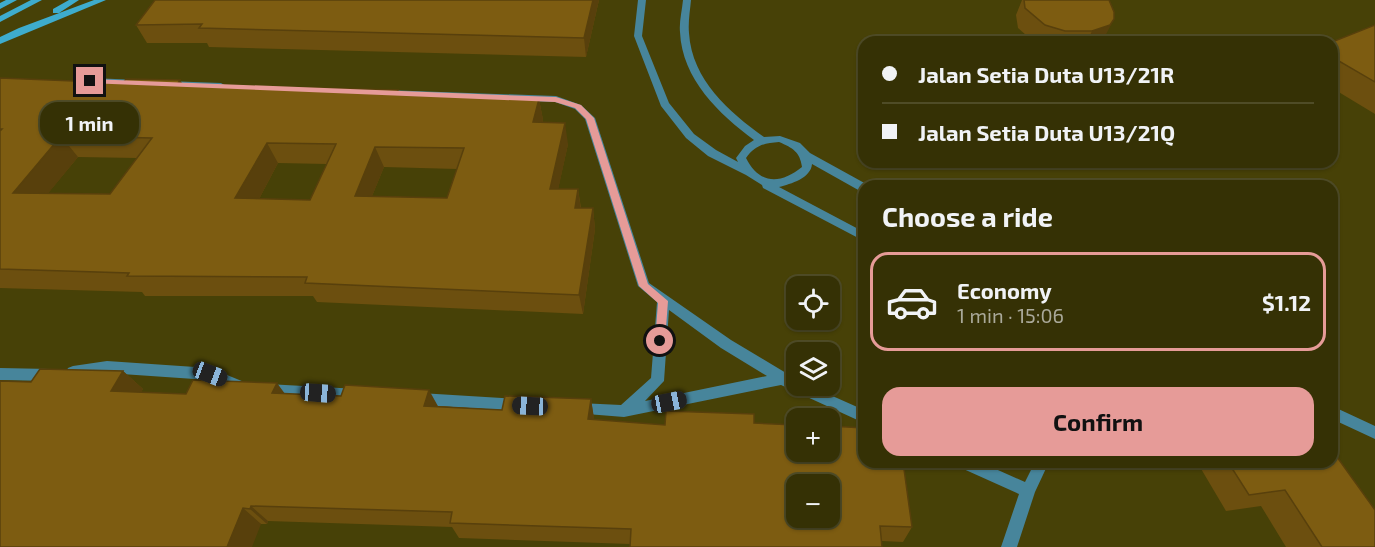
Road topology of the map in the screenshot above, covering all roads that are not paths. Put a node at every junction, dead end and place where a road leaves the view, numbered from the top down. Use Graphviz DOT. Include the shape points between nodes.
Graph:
graph roads {
  1 [pos="13,0"];
  2 [pos="38,0"];
  3 [pos="75,0"];
  4 [pos="102,0"];
  5 [pos="642,0"];
  6 [pos="687,0"];
  7 [pos="0,6"];
  8 [pos="0,19"];
  9 [pos="16,33"];
  10 [pos="0,41"];
  11 [pos="90,81"];
  12 [pos="233,87"];
  13 [pos="377,92"];
  14 [pos="761,140"];
  15 [pos="806,156"];
  16 [pos="746,171"];
  17 [pos="760,180"];
  18 [pos="858,185"];
  19 [pos="858,234"];
  20 [pos="663,301"];
  21 [pos="0,374"];
  22 [pos="782,380"];
  23 [pos="377,397"];
  24 [pos="400,398"];
  25 [pos="530,406"];
  26 [pos="565,408"];
  27 [pos="624,411"];
  28 [pos="858,414"];
  29 [pos="1338,415"];
  30 [pos="1375,433"];
  31 [pos="977,468"];
  32 [pos="1039,468"];
  33 [pos="1028,491"];
  34 [pos="1009,547"];
  1 -- 7 [label="main road"];
  2 -- 8 [label="main road"];
  3 -- 9 [label="main road"];
  4 -- 9 [label="main road"];
  5 -- 16 [label="street" via="638,36 664,104 690,136"];
  6 -- 14 [label="street" via="684,37 697,78 729,117"];
  9 -- 10 [label="main road"];
  11 -- 12 [label="street"];
  13 -- 20 [label="street" via="556,99 578,107 590,118 644,286"];
  14 -- 15 [label="street" via="780,139 796,145"];
  14 -- 16 [label="street" via="747,147 741,158"];
  15 -- 17 [label="street" via="807,168 797,179 779,184"];
  15 -- 18 [label="street"];
  16 -- 17 [label="street"];
  17 -- 19 [label="street"];
  20 -- 22 [label="street"];
  20 -- 27 [label="street" via="657,381"];
  21 -- 23 [label="street" via="43,376 107,367 210,374 247,389"];
  22 -- 27 [label="street"];
  22 -- 28 [label="street"];
  24 -- 25 [label="street"];
  26 -- 27 [label="street"];
  29 -- 30 [label="street"];
  31 -- 33 [label="street"];
  32 -- 33 [label="street"];
  33 -- 34 [label="street"];
}
